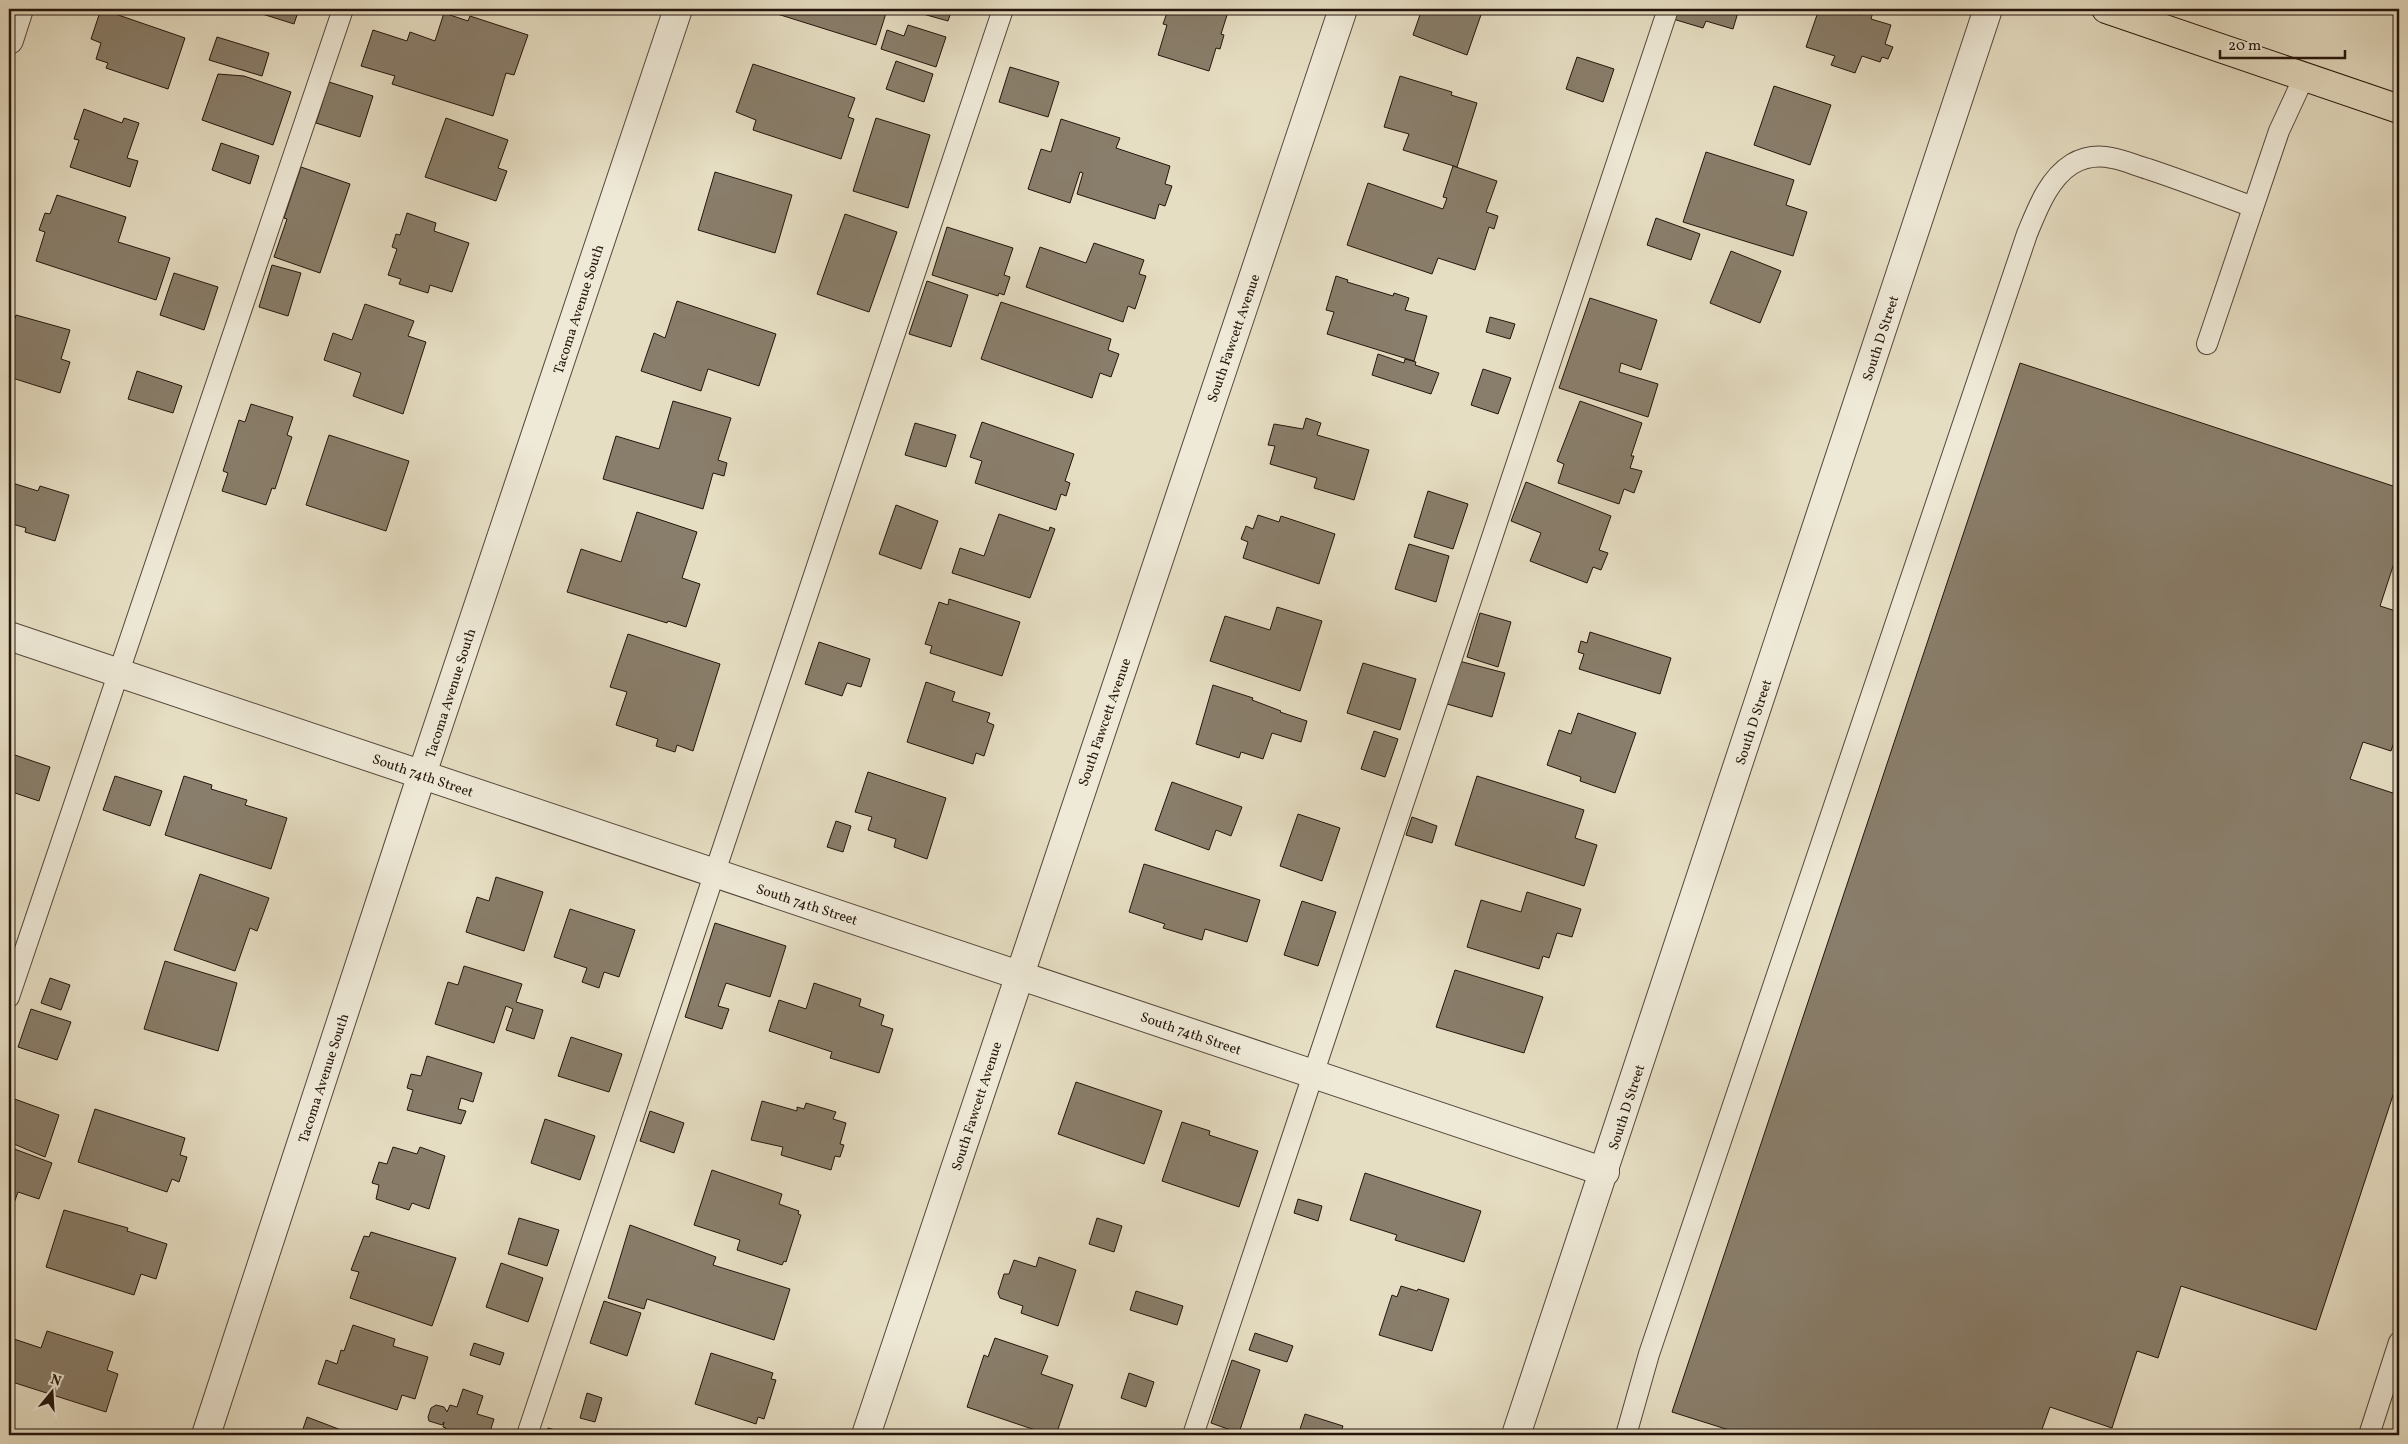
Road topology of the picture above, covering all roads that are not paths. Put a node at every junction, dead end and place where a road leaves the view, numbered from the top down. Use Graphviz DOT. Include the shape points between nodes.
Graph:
graph roads {
  1 [pos="19,9"];
  2 [pos="343,9"];
  3 [pos="678,9"];
  4 [pos="1003,9"];
  5 [pos="1343,9"];
  6 [pos="1668,9"];
  7 [pos="1988,9"];
  8 [pos="2106,9"];
  9 [pos="9,40"];
  10 [pos="2304,77"];
  11 [pos="2399,108"];
  12 [pos="2253,207"];
  13 [pos="2207,344"];
  14 [pos="9,636"];
  15 [pos="119,673"];
  16 [pos="422,774"];
  17 [pos="714,873"];
  18 [pos="1019,975"];
  19 [pos="9,997"];
  20 [pos="1314,1074"];
  21 [pos="1605,1172"];
  22 [pos="2399,1342"];
  23 [pos="206,1435"];
  24 [pos="527,1435"];
  25 [pos="866,1435"];
  26 [pos="1193,1435"];
  27 [pos="1516,1435"];
  28 [pos="1626,1435"];
  29 [pos="2368,1435"];
  1 -- 9 [label="street"];
  2 -- 15 [label="lane"];
  3 -- 16 [label="street, Tacoma Avenue South"];
  4 -- 17 [label="lane"];
  5 -- 18 [label="street, South Fawcett Avenue"];
  6 -- 20 [label="lane"];
  7 -- 21 [label="street, South D Street"];
  8 -- 10 [label="main road"];
  10 -- 11 [label="main road"];
  10 -- 12 [label="lane" via="2279,131"];
  12 -- 13 [label="lane"];
  12 -- 28 [label="lane" via="2168,176 2101,157 2085,158 2071,165 2044,197 2027,234 1649,1354"];
  14 -- 15 [label="street, South 74th Street"];
  15 -- 16 [label="street, South 74th Street"];
  15 -- 19 [label="lane"];
  16 -- 17 [label="street, South 74th Street"];
  16 -- 23 [label="street, Tacoma Avenue South"];
  17 -- 18 [label="street, South 74th Street"];
  17 -- 24 [label="lane"];
  18 -- 20 [label="street, South 74th Street"];
  18 -- 25 [label="street, South Fawcett Avenue"];
  20 -- 21 [label="street, South 74th Street"];
  20 -- 26 [label="lane"];
  21 -- 27 [label="street, South D Street"];
  22 -- 29 [label="lane"];
}
